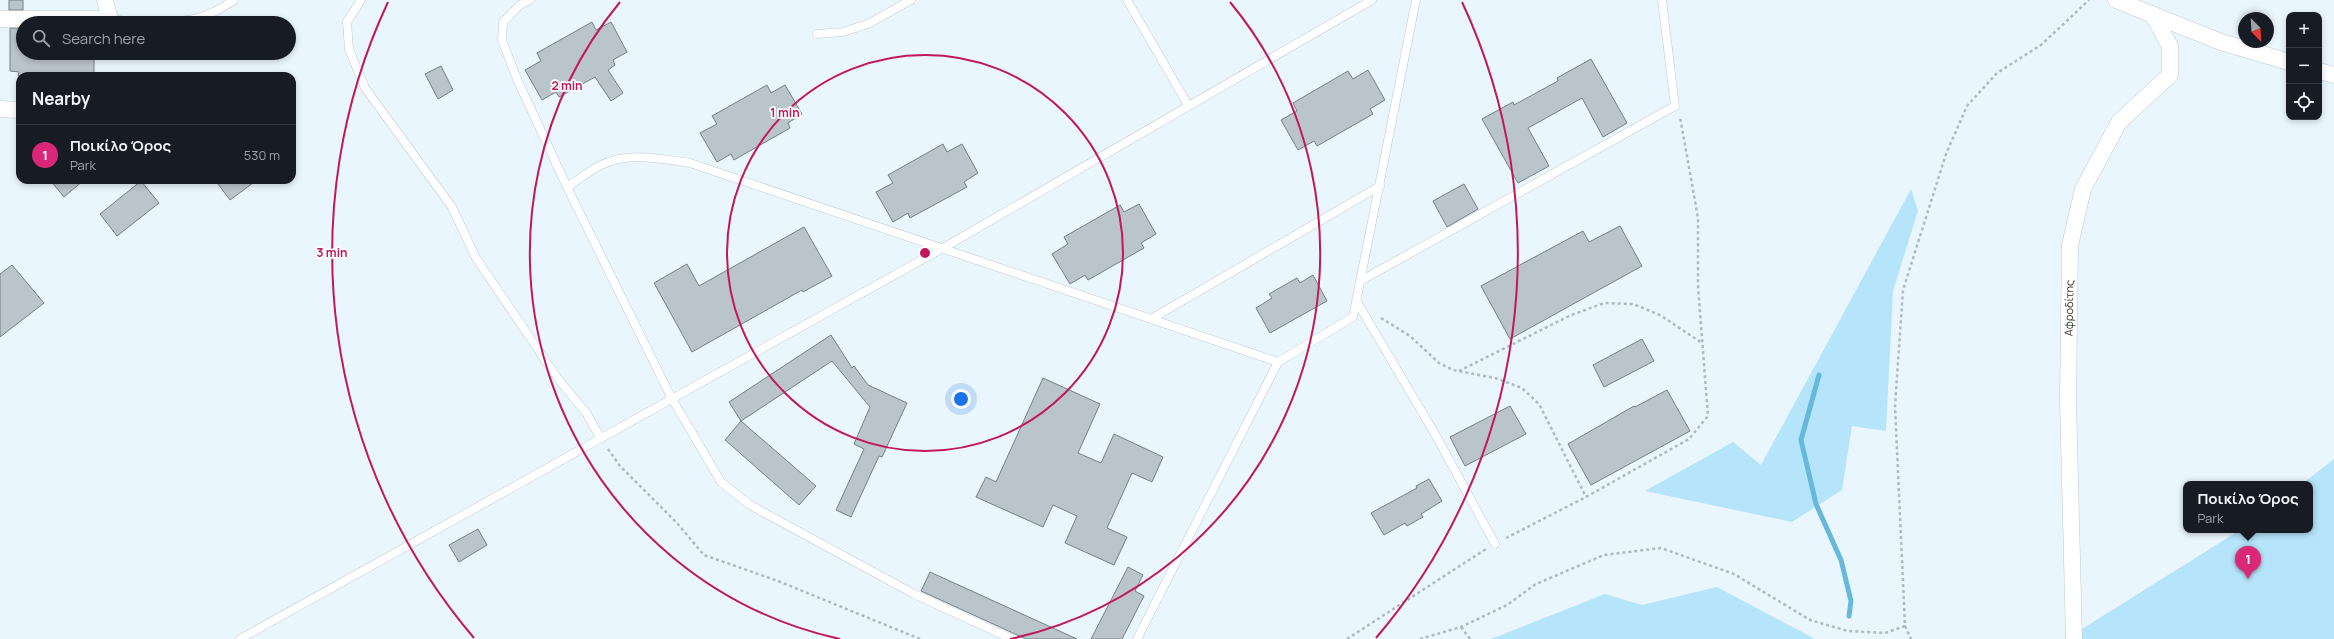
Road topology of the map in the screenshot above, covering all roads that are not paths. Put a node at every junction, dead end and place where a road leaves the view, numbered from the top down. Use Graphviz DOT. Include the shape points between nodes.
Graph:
graph roads {
  1 [pos="105,0"];
  2 [pos="234,0"];
  3 [pos="361,0"];
  4 [pos="530,0"];
  5 [pos="911,0"];
  6 [pos="1127,0"];
  7 [pos="1372,0"];
  8 [pos="1416,0"];
  9 [pos="1662,0"];
  10 [pos="2116,0"];
  11 [pos="2152,14"];
  12 [pos="109,16"];
  13 [pos="207,16"];
  14 [pos="0,19"];
  15 [pos="16,19"];
  16 [pos="817,34"];
  17 [pos="2286,61"];
  18 [pos="2322,72"];
  19 [pos="2334,75"];
  20 [pos="1188,105"];
  21 [pos="0,109"];
  22 [pos="16,110"];
  23 [pos="1380,186"];
  24 [pos="567,187"];
  25 [pos="943,248"];
  26 [pos="1362,280"];
  27 [pos="1357,302"];
  28 [pos="1151,319"];
  29 [pos="1278,362"];
  30 [pos="671,397"];
  31 [pos="601,439"];
  32 [pos="1495,544"];
  33 [pos="240,639"];
  34 [pos="1012,639"];
  35 [pos="1137,639"];
  36 [pos="2074,639"];
  1 -- 12 [label="street"];
  2 -- 13 [label="lane"];
  3 -- 31 [label="lane" via="348,22 348,29 349,49 365,88 452,207 476,258 558,379 587,414"];
  4 -- 24 [label="lane" via="503,22 502,40 517,79"];
  5 -- 16 [label="lane" via="868,24 843,32"];
  6 -- 20 [label="lane"];
  7 -- 20 [label="lane"];
  8 -- 23 [label="lane"];
  9 -- 26 [label="lane" via="1675,106"];
  10 -- 11 [label="street"];
  11 -- 17 [label="street" via="2221,42"];
  11 -- 36 [label="street, Αφροδίτης" via="2170,46 2170,75 2120,122 2083,189 2070,245 2068,400"];
  14 -- 15 [label="street"];
  18 -- 19 [label="street"];
  20 -- 25 [label="lane"];
  21 -- 22 [label="street"];
  23 -- 26 [label="lane"];
  23 -- 28 [label="lane"];
  24 -- 25 [label="lane" via="600,165 619,159 646,156 690,163"];
  24 -- 30 [label="lane"];
  25 -- 28 [label="lane"];
  25 -- 30 [label="lane"];
  26 -- 27 [label="lane"];
  27 -- 29 [label="lane" via="1353,318"];
  27 -- 32 [label="lane" via="1435,434"];
  28 -- 29 [label="lane"];
  29 -- 35 [label="lane"];
  30 -- 31 [label="lane"];
  30 -- 34 [label="lane" via="721,482 750,505 914,594"];
  31 -- 33 [label="lane"];
}
